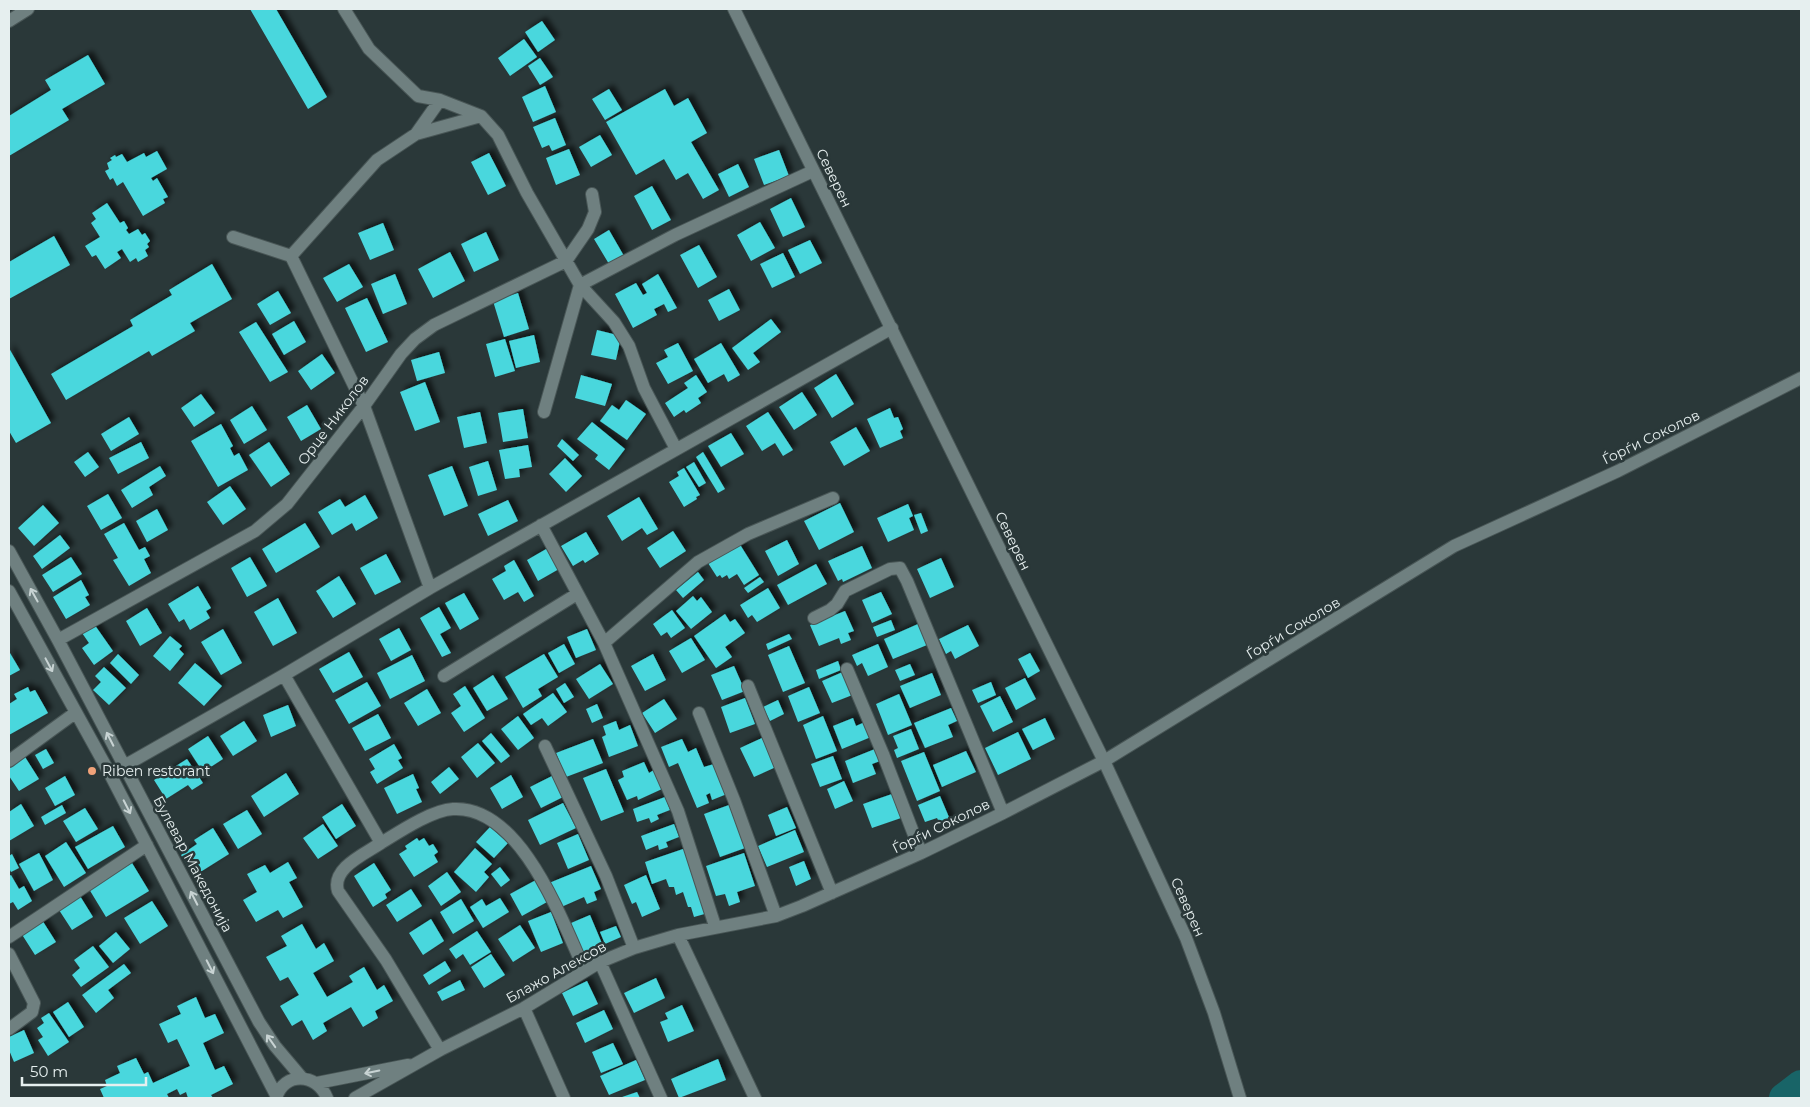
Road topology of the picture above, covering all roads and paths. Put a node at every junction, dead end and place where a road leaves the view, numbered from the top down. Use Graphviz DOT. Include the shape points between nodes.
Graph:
graph roads {
  1 [pos="28,9"];
  2 [pos="344,9"];
  3 [pos="734,9"];
  4 [pos="9,21"];
  5 [pos="440,100"];
  6 [pos="481,116"];
  7 [pos="416,134"];
  8 [pos="813,170"];
  9 [pos="592,194"];
  10 [pos="233,237"];
  11 [pos="291,256"];
  12 [pos="566,262"];
  13 [pos="580,286"];
  14 [pos="892,328"];
  15 [pos="1801,378"];
  16 [pos="364,406"];
  17 [pos="544,412"];
  18 [pos="676,448"];
  19 [pos="833,498"];
  20 [pos="541,525"];
  21 [pos="9,551"];
  22 [pos="430,588"];
  23 [pos="577,594"];
  24 [pos="10,598"];
  25 [pos="814,618"];
  26 [pos="58,640"];
  27 [pos="604,643"];
  28 [pos="847,669"];
  29 [pos="284,675"];
  30 [pos="444,676"];
  31 [pos="748,686"];
  32 [pos="75,713"];
  33 [pos="699,713"];
  34 [pos="545,746"];
  35 [pos="9,761"];
  36 [pos="1104,761"];
  37 [pos="124,766"];
  38 [pos="110,774"];
  39 [pos="1003,812"];
  40 [pos="381,844"];
  41 [pos="147,846"];
  42 [pos="922,853"];
  43 [pos="832,893"];
  44 [pos="802,906"];
  45 [pos="776,916"];
  46 [pos="715,926"];
  47 [pos="678,935"];
  48 [pos="9,937"];
  49 [pos="634,948"];
  50 [pos="9,954"];
  51 [pos="600,962"];
  52 [pos="586,971"];
  53 [pos="524,1008"];
  54 [pos="9,1030"];
  55 [pos="440,1050"];
  56 [pos="420,1062"];
  57 [pos="302,1078"];
  58 [pos="317,1083"];
  59 [pos="276,1097"];
  60 [pos="327,1098"];
  61 [pos="356,1098"];
  62 [pos="564,1098"];
  63 [pos="661,1098"];
  64 [pos="755,1098"];
  65 [pos="1240,1098"];
  1 -- 4 [label="street"];
  2 -- 5 [label="street" via="370,49 418,96"];
  3 -- 8 [label="street, Северен"];
  5 -- 6 [label="street"];
  5 -- 7 [label="street"];
  6 -- 7 [label="street"];
  6 -- 12 [label="street" via="498,135"];
  7 -- 11 [label="street" via="377,160"];
  8 -- 13 [label="street" via="674,235"];
  8 -- 14 [label="street, Северен"];
  9 -- 12 [label="street" via="595,212"];
  10 -- 11 [label="street"];
  11 -- 16 [label="street"];
  12 -- 13 [label="street"];
  12 -- 16 [label="street, Орце Николов" via="434,324 401,354"];
  13 -- 17 [label="street"];
  13 -- 18 [label="street" via="614,322 629,346 644,388"];
  14 -- 18 [label="street"];
  14 -- 36 [label="street, Северен"];
  15 -- 36 [label="street, Ѓорѓи Соколов" via="1618,471 1454,546"];
  16 -- 22 [label="street"];
  16 -- 26 [label="street, Орце Николов" via="287,504 255,532"];
  18 -- 20 [label="street"];
  19 -- 27 [label="street" via="748,534 698,562"];
  20 -- 22 [label="street"];
  20 -- 23 [label="street"];
  26 -- 21 [label="street, Булевар Македонија, one-way"];
  22 -- 29 [label="street"];
  23 -- 27 [label="street"];
  23 -- 30 [label="street"];
  24 -- 32 [label="street, one-way"];
  25 -- 39 [label="street" via="837,604 845,591 890,569 900,568"];
  37 -- 26 [label="street, Булевар Македонија, one-way"];
  27 -- 46 [label="street" via="678,811"];
  28 -- 42 [label="street"];
  29 -- 37 [label="street"];
  29 -- 40 [label="street"];
  31 -- 43 [label="street"];
  32 -- 35 [label="street"];
  32 -- 38 [label="street"];
  33 -- 45 [label="street"];
  34 -- 49 [label="street" via="606,876"];
  36 -- 39 [label="street, Ѓорѓи Соколов"];
  36 -- 65 [label="street, Северен" via="1186,938 1214,1012"];
  37 -- 38 [label="street"];
  57 -- 37 [label="street, Булевар Македонија, one-way" via="259,1022"];
  38 -- 41 [label="street, one-way"];
  39 -- 42 [label="street, Ѓорѓи Соколов"];
  40 -- 52 [label="street" via="414,823 452,808 480,813 493,820 524,850 548,891"];
  40 -- 55 [label="street" via="346,867 336,884"];
  41 -- 48 [label="street"];
  41 -- 59 [label="street, one-way"];
  42 -- 43 [label="street, Ѓорѓи Соколов"];
  43 -- 44 [label="street, Ѓорѓи Соколов"];
  44 -- 45 [label="street, Блажо Алексов"];
  45 -- 46 [label="street, Блажо Алексов"];
  46 -- 47 [label="street, Блажо Алексов"];
  47 -- 49 [label="street, Блажо Алексов"];
  47 -- 64 [label="street"];
  49 -- 51 [label="street, Блажо Алексов"];
  50 -- 54 [label="street" via="34,1003 32,1012"];
  51 -- 52 [label="street, Блажо Алексов"];
  51 -- 63 [label="street"];
  52 -- 53 [label="street, Блажо Алексов"];
  53 -- 55 [label="street, Блажо Алексов"];
  53 -- 62 [label="street"];
  55 -- 56 [label="street, Блажо Алексов"];
  56 -- 58 [label="street, Блажо Алексов, one-way"];
  56 -- 61 [label="street, Блажо Алексов"];
  57 -- 58 [label="street"];
  57 -- 59 [label="street" via="287,1083"];
  58 -- 60 [label="street"];
}
